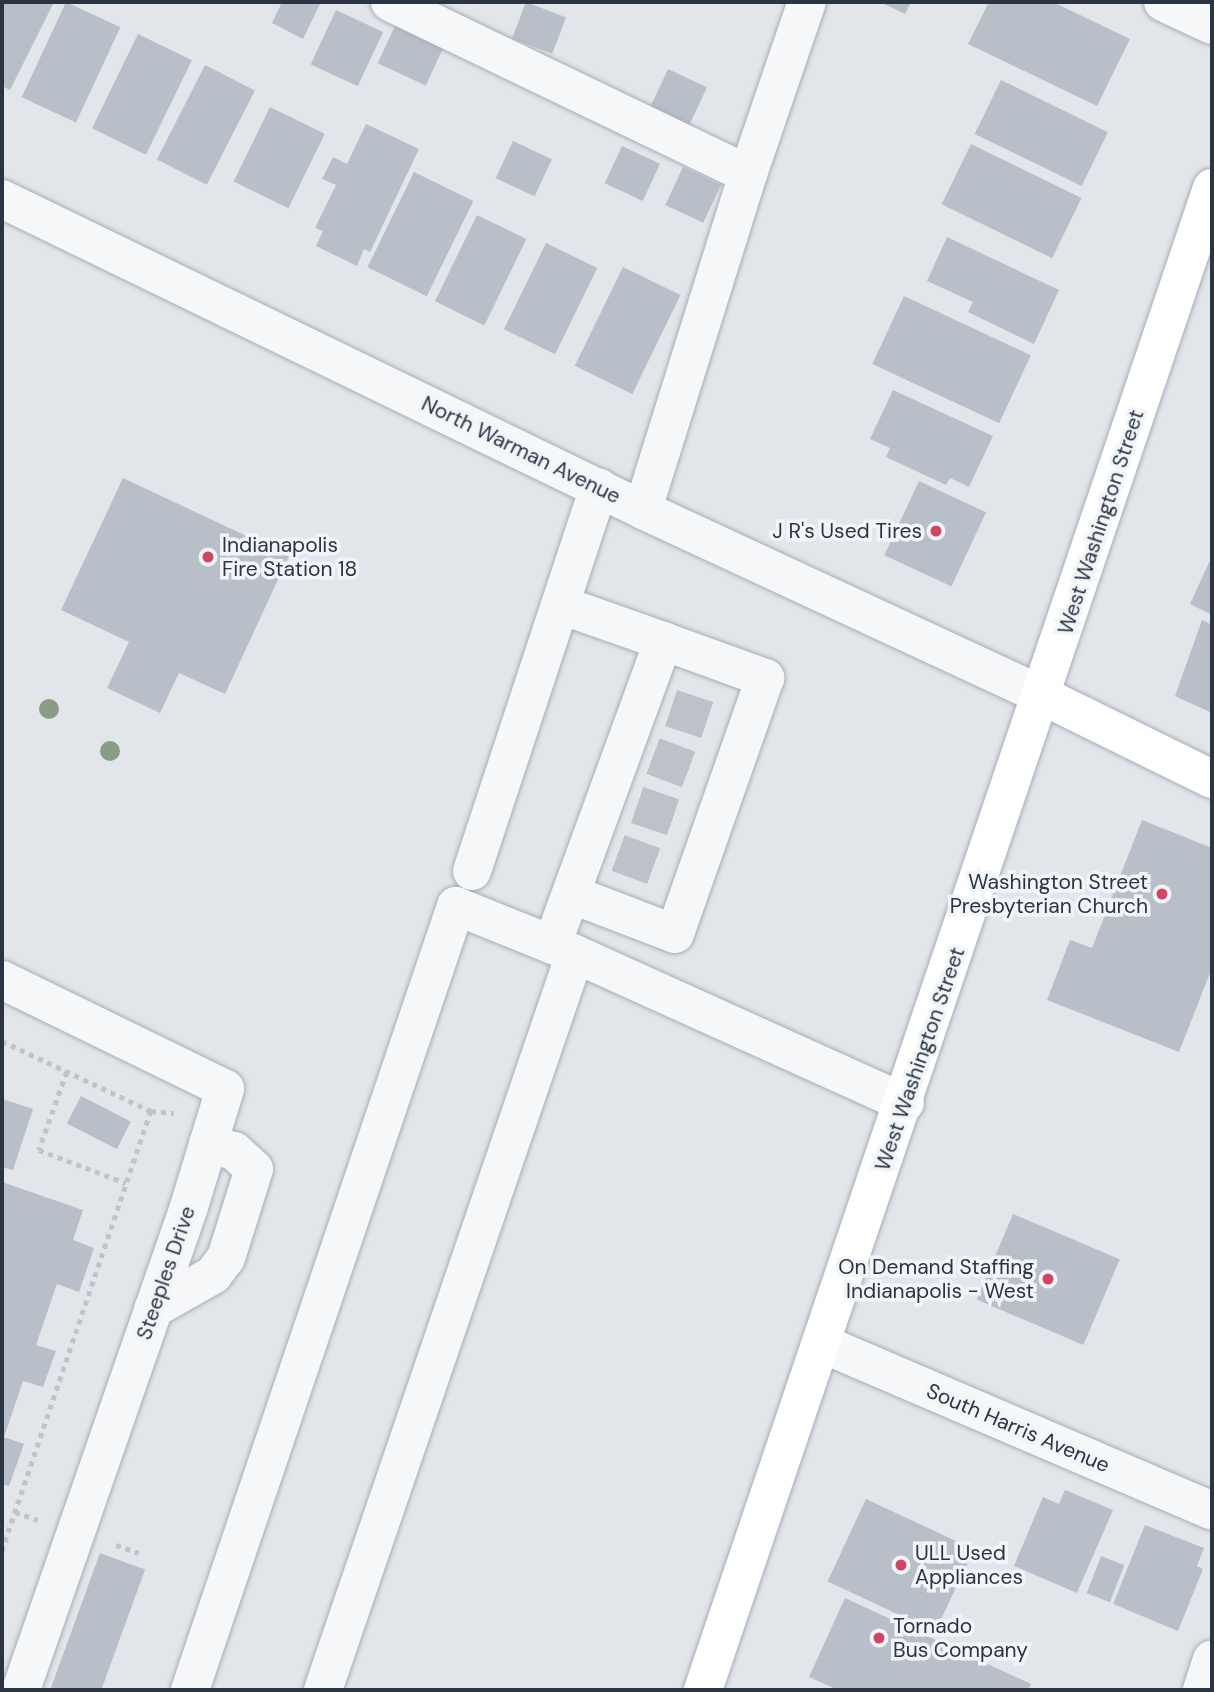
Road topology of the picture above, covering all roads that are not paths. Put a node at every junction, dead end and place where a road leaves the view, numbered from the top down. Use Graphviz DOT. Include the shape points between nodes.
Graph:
graph roads {
  1 [pos="390,2"];
  2 [pos="807,2"];
  3 [pos="1163,2"];
  4 [pos="1212,25"];
  5 [pos="748,174"];
  6 [pos="1212,188"];
  7 [pos="2,199"];
  8 [pos="599,488"];
  9 [pos="643,509"];
  10 [pos="561,605"];
  11 [pos="663,641"];
  12 [pos="1043,696"];
  13 [pos="1212,779"];
  14 [pos="472,871"];
  15 [pos="571,894"];
  16 [pos="675,934"];
  17 [pos="564,949"];
  18 [pos="2,979"];
  19 [pos="654,989"];
  20 [pos="905,1103"];
  21 [pos="208,1144"];
  22 [pos="153,1309"];
  23 [pos="823,1344"];
  24 [pos="1212,1511"];
  25 [pos="1212,1660"];
  26 [pos="20,1690"];
  27 [pos="191,1690"];
  28 [pos="323,1690"];
  29 [pos="703,1690"];
  30 [pos="1202,1690"];
  1 -- 5 [label="street"];
  2 -- 5 [label="street"];
  3 -- 4 [label="street"];
  5 -- 9 [label="street"];
  6 -- 12 [label="main road, West Washington Street"];
  7 -- 8 [label="street, North Warman Avenue"];
  8 -- 9 [label="street, North Warman Avenue"];
  8 -- 10 [label="street"];
  9 -- 12 [label="street, North Warman Avenue"];
  10 -- 11 [label="street"];
  10 -- 14 [label="street"];
  11 -- 15 [label="street" via="657,703 623,799 604,848"];
  11 -- 16 [label="street" via="765,677 731,728 713,778 680,876"];
  12 -- 13 [label="main road"];
  12 -- 20 [label="main road, West Washington Street"];
  15 -- 16 [label="street"];
  15 -- 17 [label="street"];
  16 -- 19 [label="street"];
  17 -- 19 [label="street"];
  17 -- 27 [label="street" via="456,906"];
  17 -- 28 [label="street"];
  18 -- 21 [label="street, Steeples Drive" via="225,1089"];
  19 -- 20 [label="street"];
  20 -- 23 [label="main road, West Washington Street"];
  21 -- 22 [label="street, Steeples Drive"];
  21 -- 22 [label="street" via="234,1151 254,1169 226,1258 213,1275"];
  22 -- 26 [label="street, Steeples Drive"];
  23 -- 24 [label="street, South Harris Avenue"];
  23 -- 29 [label="main road, West Washington Street"];
  25 -- 30 [label="street"];
}
